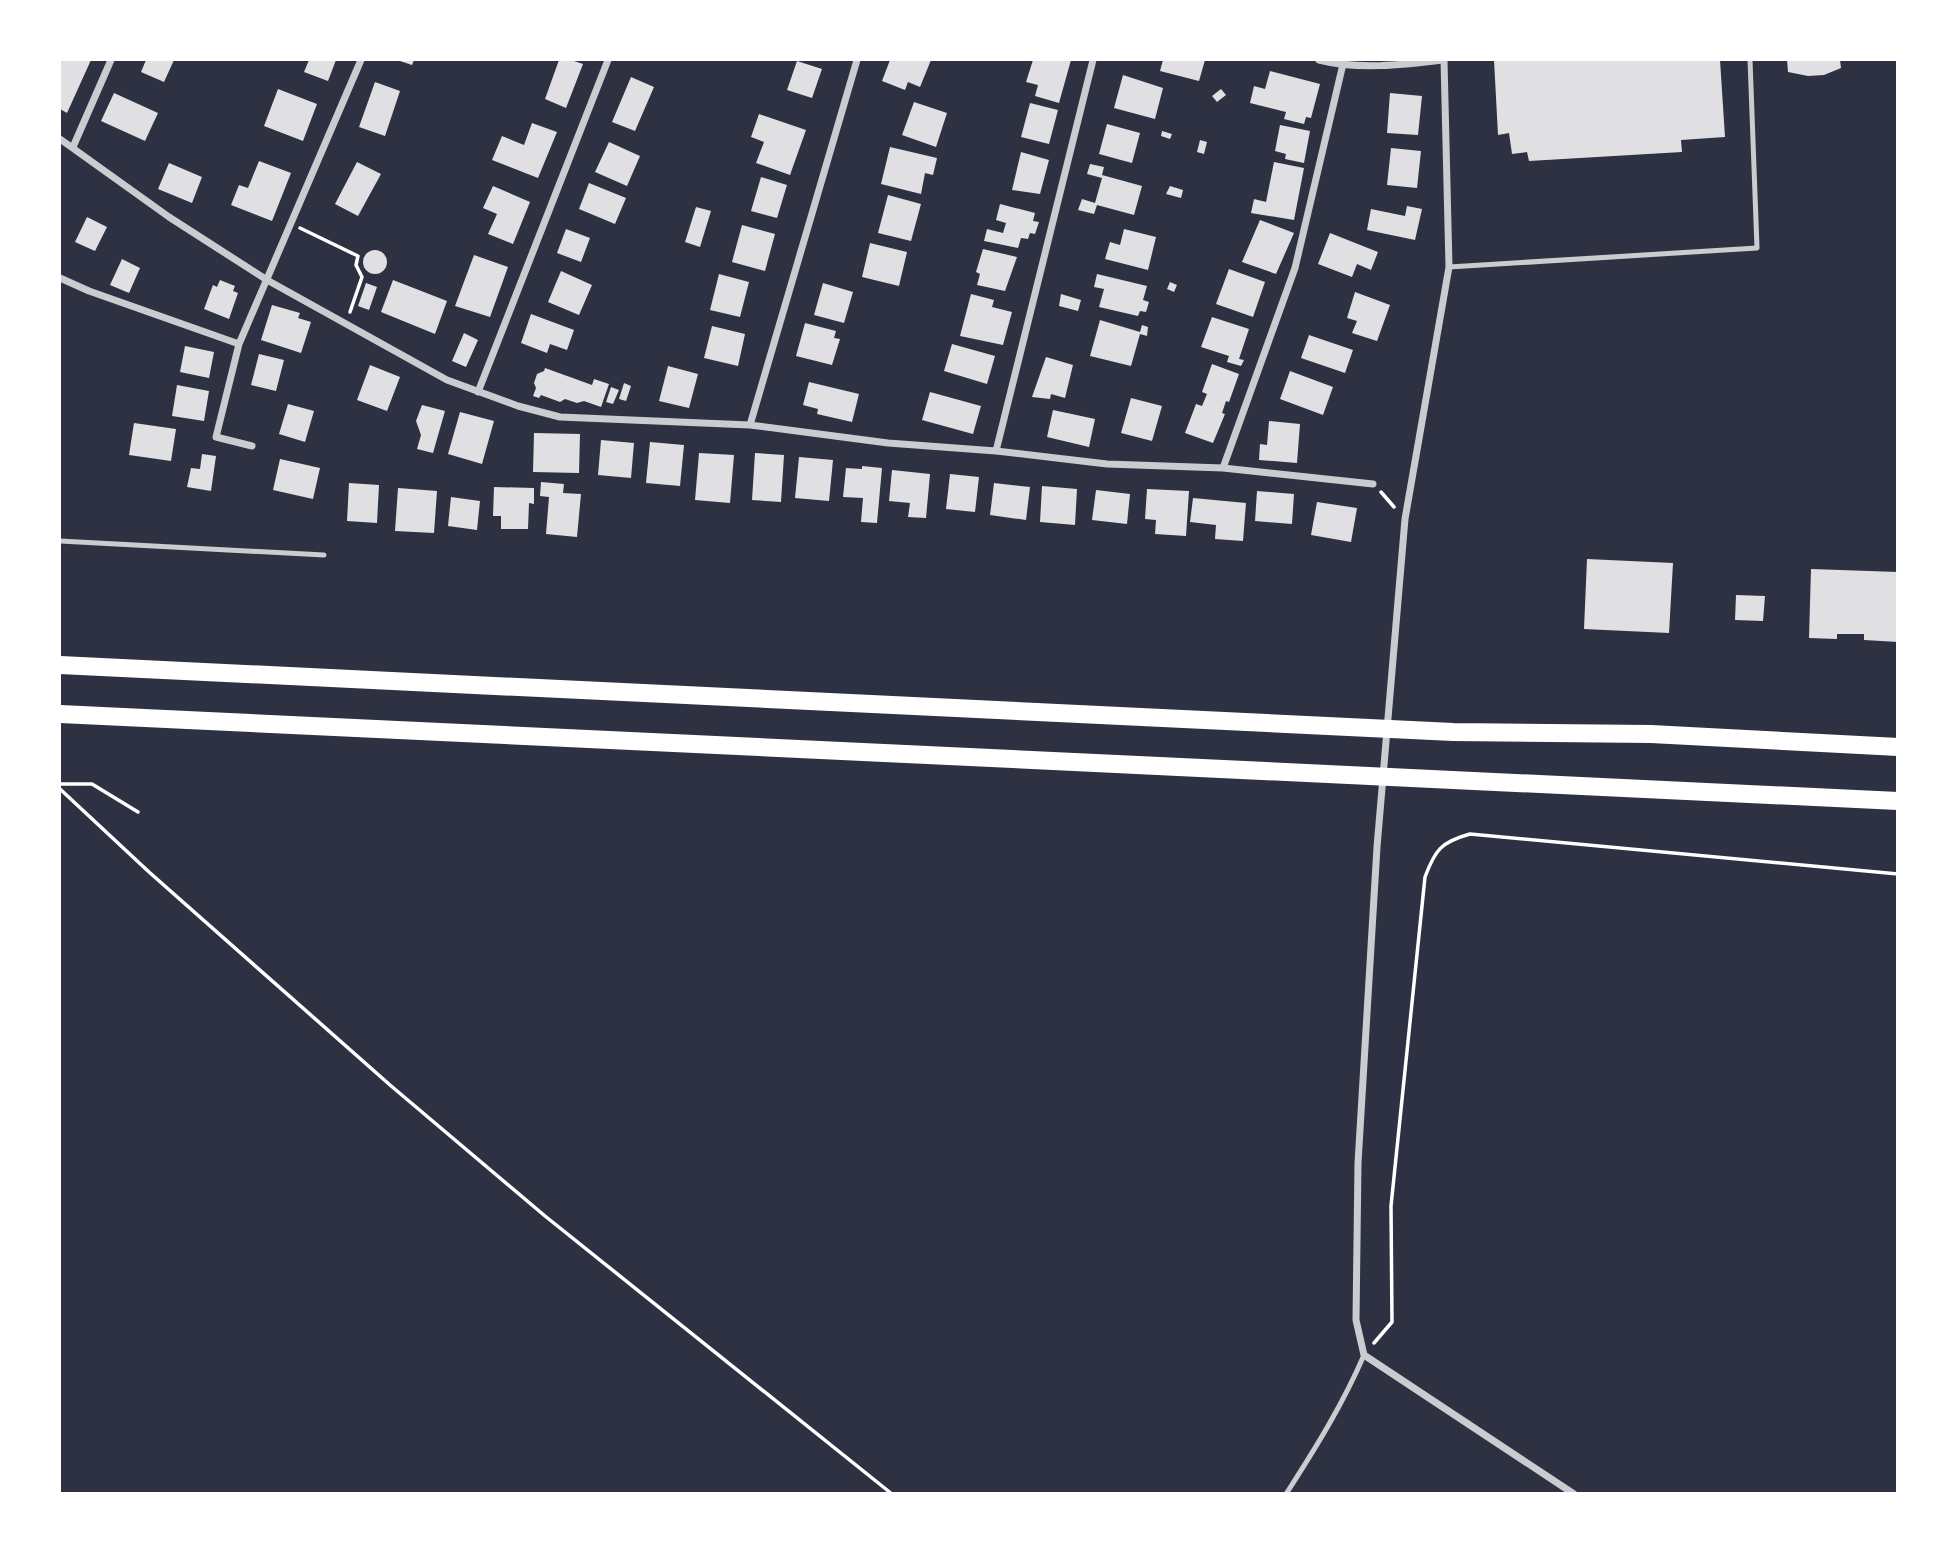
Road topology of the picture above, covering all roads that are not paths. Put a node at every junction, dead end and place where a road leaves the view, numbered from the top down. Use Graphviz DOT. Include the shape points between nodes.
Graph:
graph roads {
  1 [pos="111,60"];
  2 [pos="361,60"];
  3 [pos="608,60"];
  4 [pos="857,60"];
  5 [pos="1093,60"];
  6 [pos="1319,60"];
  7 [pos="1443,60"];
  8 [pos="1750,60"];
  9 [pos="1329,61"];
  10 [pos="1343,64"];
  11 [pos="60,139"];
  12 [pos="73,147"];
  13 [pos="1449,267"];
  14 [pos="60,278"];
  15 [pos="267,280"];
  16 [pos="239,344"];
  17 [pos="478,392"];
  18 [pos="750,425"];
  19 [pos="252,446"];
  20 [pos="996,451"];
  21 [pos="1223,468"];
  22 [pos="1373,484"];
  23 [pos="60,541"];
  24 [pos="324,555"];
  25 [pos="60,666"];
  26 [pos="60,714"];
  27 [pos="1898,747"];
  28 [pos="1898,801"];
  29 [pos="1364,1355"];
  30 [pos="1286,1493"];
  31 [pos="1574,1493"];
  1 -- 12 [label="street"];
  2 -- 15 [label="street"];
  3 -- 17 [label="street"];
  4 -- 18 [label="street"];
  5 -- 20 [label="street"];
  6 -- 9 [label="street"];
  7 -- 10 [label="street"];
  7 -- 13 [label="street"];
  8 -- 13 [label="lane" via="1758,248"];
  9 -- 10 [label="street"];
  10 -- 21 [label="street" via="1295,268"];
  11 -- 12 [label="street"];
  12 -- 15 [label="street"];
  13 -- 29 [label="street" via="1405,519 1377,847 1358,1163 1356,1320"];
  14 -- 16 [label="street"];
  15 -- 16 [label="street"];
  15 -- 17 [label="street" via="447,380"];
  16 -- 19 [label="street" via="216,437"];
  17 -- 18 [label="street" via="561,417"];
  18 -- 20 [label="street"];
  20 -- 21 [label="street" via="1107,464"];
  21 -- 22 [label="street"];
  23 -- 24 [label="lane"];
  25 -- 27 [label="highway" via="1453,732 1651,734"];
  26 -- 28 [label="highway"];
  29 -- 30 [label="lane" via="1316,1448"];
  29 -- 31 [label="street"];
}
